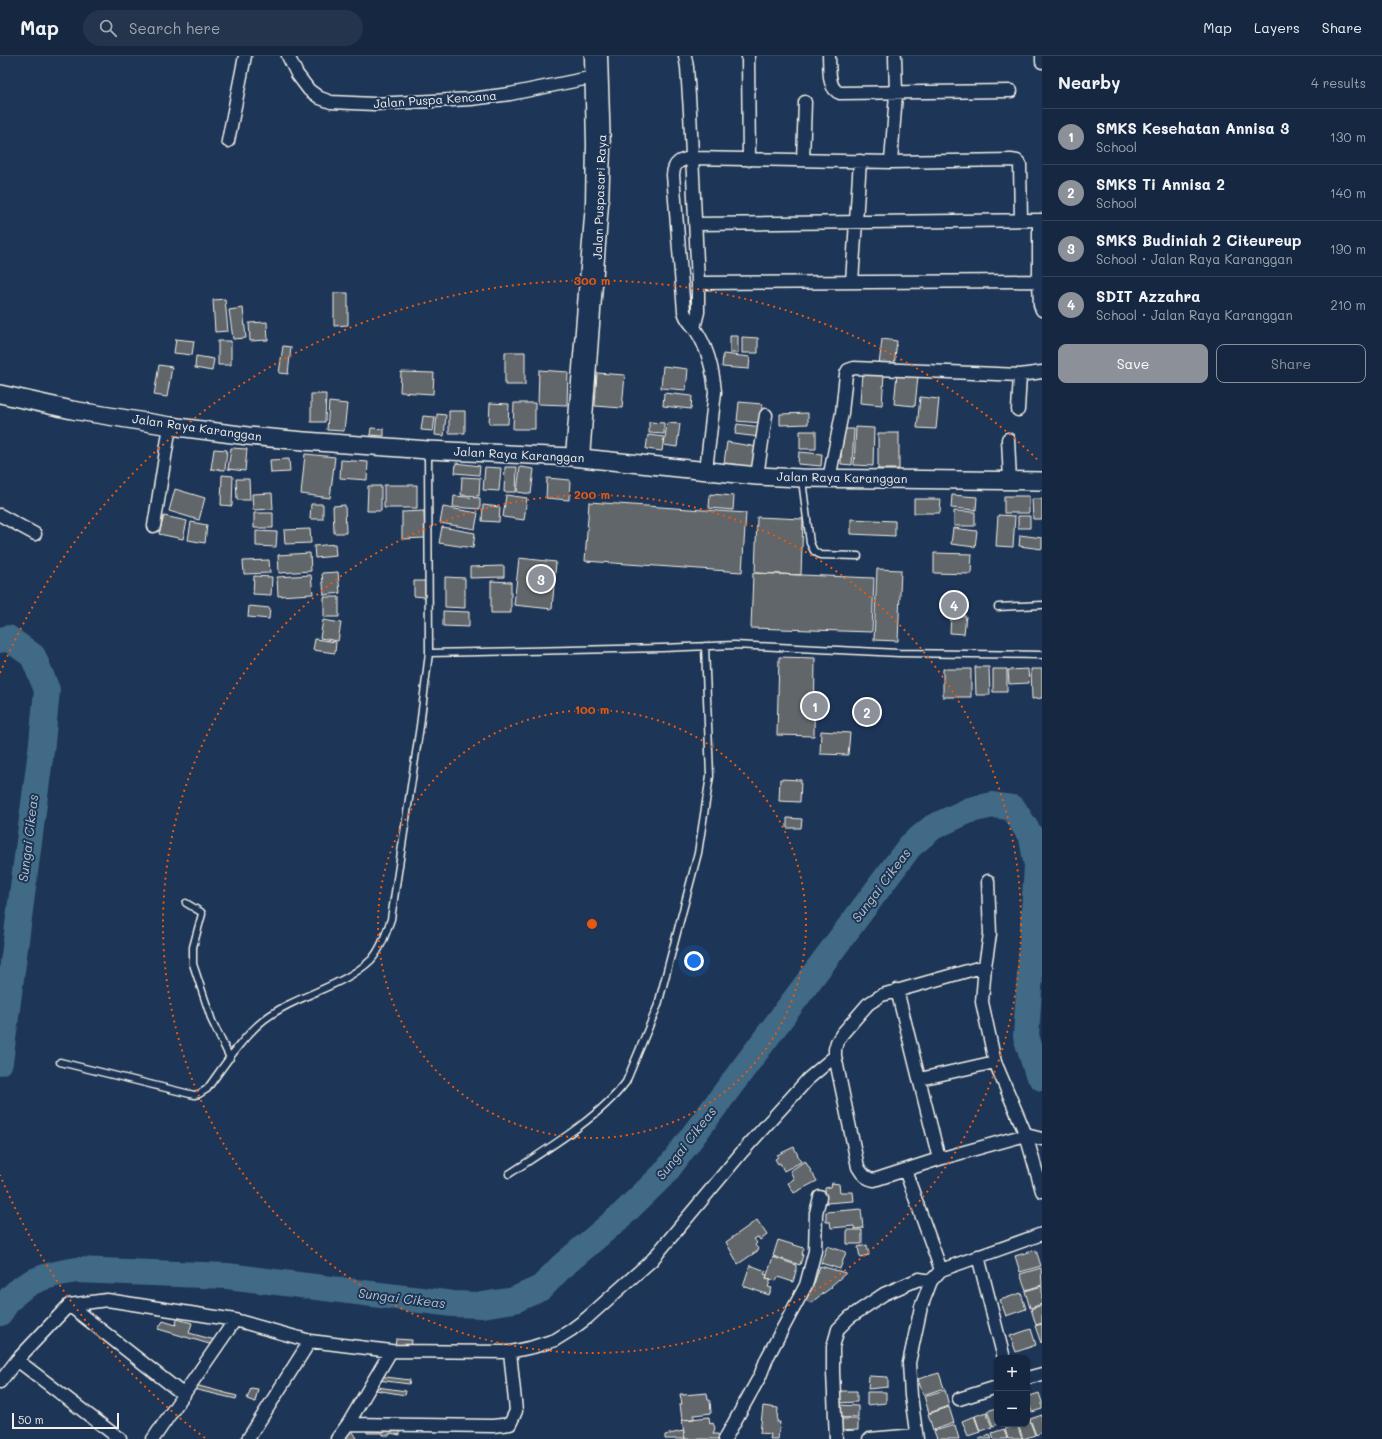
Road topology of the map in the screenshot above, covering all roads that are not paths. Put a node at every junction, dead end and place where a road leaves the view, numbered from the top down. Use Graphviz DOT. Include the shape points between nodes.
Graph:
graph roads {
  1 [pos="246,56"];
  2 [pos="288,56"];
  3 [pos="592,56"];
  4 [pos="601,56"];
  5 [pos="685,56"];
  6 [pos="748,56"];
  7 [pos="829,56"];
  8 [pos="895,56"];
  9 [pos="1042,56"];
  10 [pos="1042,62"];
  11 [pos="597,76"];
  12 [pos="1011,91"];
  13 [pos="896,94"];
  14 [pos="805,102"];
  15 [pos="228,142"];
  16 [pos="692,158"];
  17 [pos="749,160"];
  18 [pos="803,160"];
  19 [pos="860,162"];
  20 [pos="891,162"];
  21 [pos="1021,220"];
  22 [pos="1040,220"];
  23 [pos="856,222"];
  24 [pos="695,224"];
  25 [pos="852,282"];
  26 [pos="1039,282"];
  27 [pos="698,283"];
  28 [pos="1042,310"];
  29 [pos="694,328"];
  30 [pos="1042,372"];
  31 [pos="1020,375"];
  32 [pos="0,394"];
  33 [pos="1018,410"];
  34 [pos="766,415"];
  35 [pos="170,426"];
  36 [pos="1008,439"];
  37 [pos="428,450"];
  38 [pos="578,457"];
  39 [pos="706,470"];
  40 [pos="758,476"];
  41 [pos="801,478"];
  42 [pos="829,479"];
  43 [pos="1042,480"];
  44 [pos="1010,481"];
  45 [pos="0,515"];
  46 [pos="154,526"];
  47 [pos="35,534"];
  48 [pos="858,556"];
  49 [pos="1042,605"];
  50 [pos="998,607"];
  51 [pos="705,646"];
  52 [pos="429,652"];
  53 [pos="1042,655"];
  54 [pos="988,881"];
  55 [pos="186,903"];
  56 [pos="985,966"];
  57 [pos="897,990"];
  58 [pos="835,1056"];
  59 [pos="230,1058"];
  60 [pos="60,1062"];
  61 [pos="995,1062"];
  62 [pos="920,1079"];
  63 [pos="1026,1135"];
  64 [pos="1042,1139"];
  65 [pos="939,1159"];
  66 [pos="905,1170"];
  67 [pos="509,1174"];
  68 [pos="1042,1191"];
  69 [pos="820,1197"];
  70 [pos="1042,1234"];
  71 [pos="978,1256"];
  72 [pos="941,1270"];
  73 [pos="931,1281"];
  74 [pos="69,1305"];
  75 [pos="235,1320"];
  76 [pos="310,1341"];
  77 [pos="391,1351"];
  78 [pos="510,1352"];
  79 [pos="1003,1355"];
  80 [pos="17,1360"];
  81 [pos="1042,1374"];
  82 [pos="1030,1377"];
  83 [pos="0,1382"];
  84 [pos="994,1388"];
  85 [pos="184,1395"];
  86 [pos="959,1399"];
  87 [pos="348,1424"];
  88 [pos="916,1437"];
  89 [pos="120,1439"];
  90 [pos="153,1439"];
  91 [pos="248,1439"];
  92 [pos="337,1439"];
  93 [pos="725,1439"];
  94 [pos="836,1439"];
  95 [pos="868,1439"];
  1 -- 15 [label="street"];
  2 -- 11 [label="street, Jalan Puspa Kencana" via="309,90 330,102 374,104 471,99 510,94"];
  3 -- 11 [label="street, Jalan Puspasari Raya"];
  4 -- 11 [label="street, Jalan Puspasari Raya"];
  5 -- 16 [label="street"];
  6 -- 17 [label="street"];
  7 -- 13 [label="street" via="831,83 836,92"];
  8 -- 13 [label="street"];
  9 -- 10 [label="street"];
  11 -- 38 [label="street, Jalan Puspasari Raya"];
  12 -- 13 [label="street"];
  13 -- 20 [label="street"];
  14 -- 18 [label="street"];
  16 -- 17 [label="street"];
  16 -- 24 [label="street"];
  16 -- 29 [label="street" via="677,162 673,175 682,301 686,318"];
  17 -- 18 [label="street"];
  18 -- 19 [label="street"];
  19 -- 20 [label="street"];
  19 -- 23 [label="street"];
  20 -- 21 [label="street" via="1017,161 1020,164"];
  21 -- 22 [label="street"];
  21 -- 23 [label="street"];
  22 -- 26 [label="street"];
  23 -- 24 [label="street"];
  23 -- 25 [label="street"];
  24 -- 27 [label="street"];
  25 -- 26 [label="street"];
  25 -- 27 [label="street"];
  26 -- 28 [label="street"];
  27 -- 29 [label="street" via="698,312"];
  29 -- 39 [label="street" via="708,355 714,380 715,392"];
  30 -- 31 [label="street"];
  31 -- 33 [label="street"];
  31 -- 42 [label="street" via="854,368 849,370 846,374 842,413"];
  32 -- 35 [label="street, Jalan Raya Karanggan" via="72,410"];
  34 -- 40 [label="street"];
  35 -- 37 [label="street, Jalan Raya Karanggan" via="297,440"];
  35 -- 46 [label="street"];
  36 -- 44 [label="street"];
  37 -- 38 [label="street, Jalan Raya Karanggan"];
  37 -- 52 [label="lane"];
  38 -- 39 [label="street, Jalan Raya Karanggan"];
  39 -- 40 [label="street, Jalan Raya Karanggan"];
  40 -- 41 [label="street, Jalan Raya Karanggan"];
  41 -- 42 [label="street, Jalan Raya Karanggan"];
  41 -- 48 [label="lane" via="810,543 814,551 820,556"];
  42 -- 44 [label="street, Jalan Raya Karanggan"];
  43 -- 44 [label="street, Jalan Raya Karanggan"];
  45 -- 47 [label="street"];
  49 -- 50 [label="lane"];
  51 -- 52 [label="lane"];
  51 -- 53 [label="lane"];
  51 -- 67 [label="lane" via="710,776 698,853 658,1005 626,1082 619,1091 583,1124"];
  52 -- 59 [label="lane" via="391,919 382,944 372,959 356,972 279,1009 264,1020"];
  54 -- 56 [label="street" via="990,934"];
  55 -- 59 [label="lane" via="202,914 193,947 193,964 212,1021"];
  56 -- 57 [label="street"];
  56 -- 61 [label="street" via="982,1002"];
  57 -- 58 [label="street" via="882,995 868,1004 842,1034 837,1042"];
  57 -- 62 [label="street"];
  58 -- 66 [label="street" via="861,1172 869,1180 874,1180"];
  58 -- 78 [label="street" via="808,1079 742,1152 652,1260 626,1284 587,1318 555,1340"];
  59 -- 60 [label="lane" via="207,1090 194,1095"];
  61 -- 62 [label="street"];
  61 -- 63 [label="street"];
  62 -- 65 [label="street"];
  63 -- 64 [label="street"];
  63 -- 65 [label="street"];
  63 -- 68 [label="street"];
  65 -- 66 [label="street"];
  66 -- 72 [label="street"];
  69 -- 93 [label="street" via="816,1213 815,1250 806,1285"];
  70 -- 71 [label="street"];
  71 -- 72 [label="street"];
  71 -- 79 [label="street"];
  72 -- 73 [label="street"];
  73 -- 88 [label="street" via="909,1363"];
  73 -- 94 [label="street" via="919,1279 884,1294 850,1317 838,1329 833,1347"];
  74 -- 75 [label="street" via="107,1300"];
  74 -- 80 [label="street"];
  74 -- 85 [label="street"];
  75 -- 76 [label="street"];
  75 -- 85 [label="street"];
  76 -- 77 [label="street"];
  76 -- 91 [label="street"];
  77 -- 78 [label="street"];
  77 -- 87 [label="street"];
  78 -- 87 [label="street" via="516,1411 510,1424"];
  80 -- 83 [label="street"];
  80 -- 89 [label="street"];
  81 -- 82 [label="street"];
  84 -- 86 [label="street"];
  85 -- 90 [label="street"];
  87 -- 92 [label="street"];
  88 -- 95 [label="street"];
}
